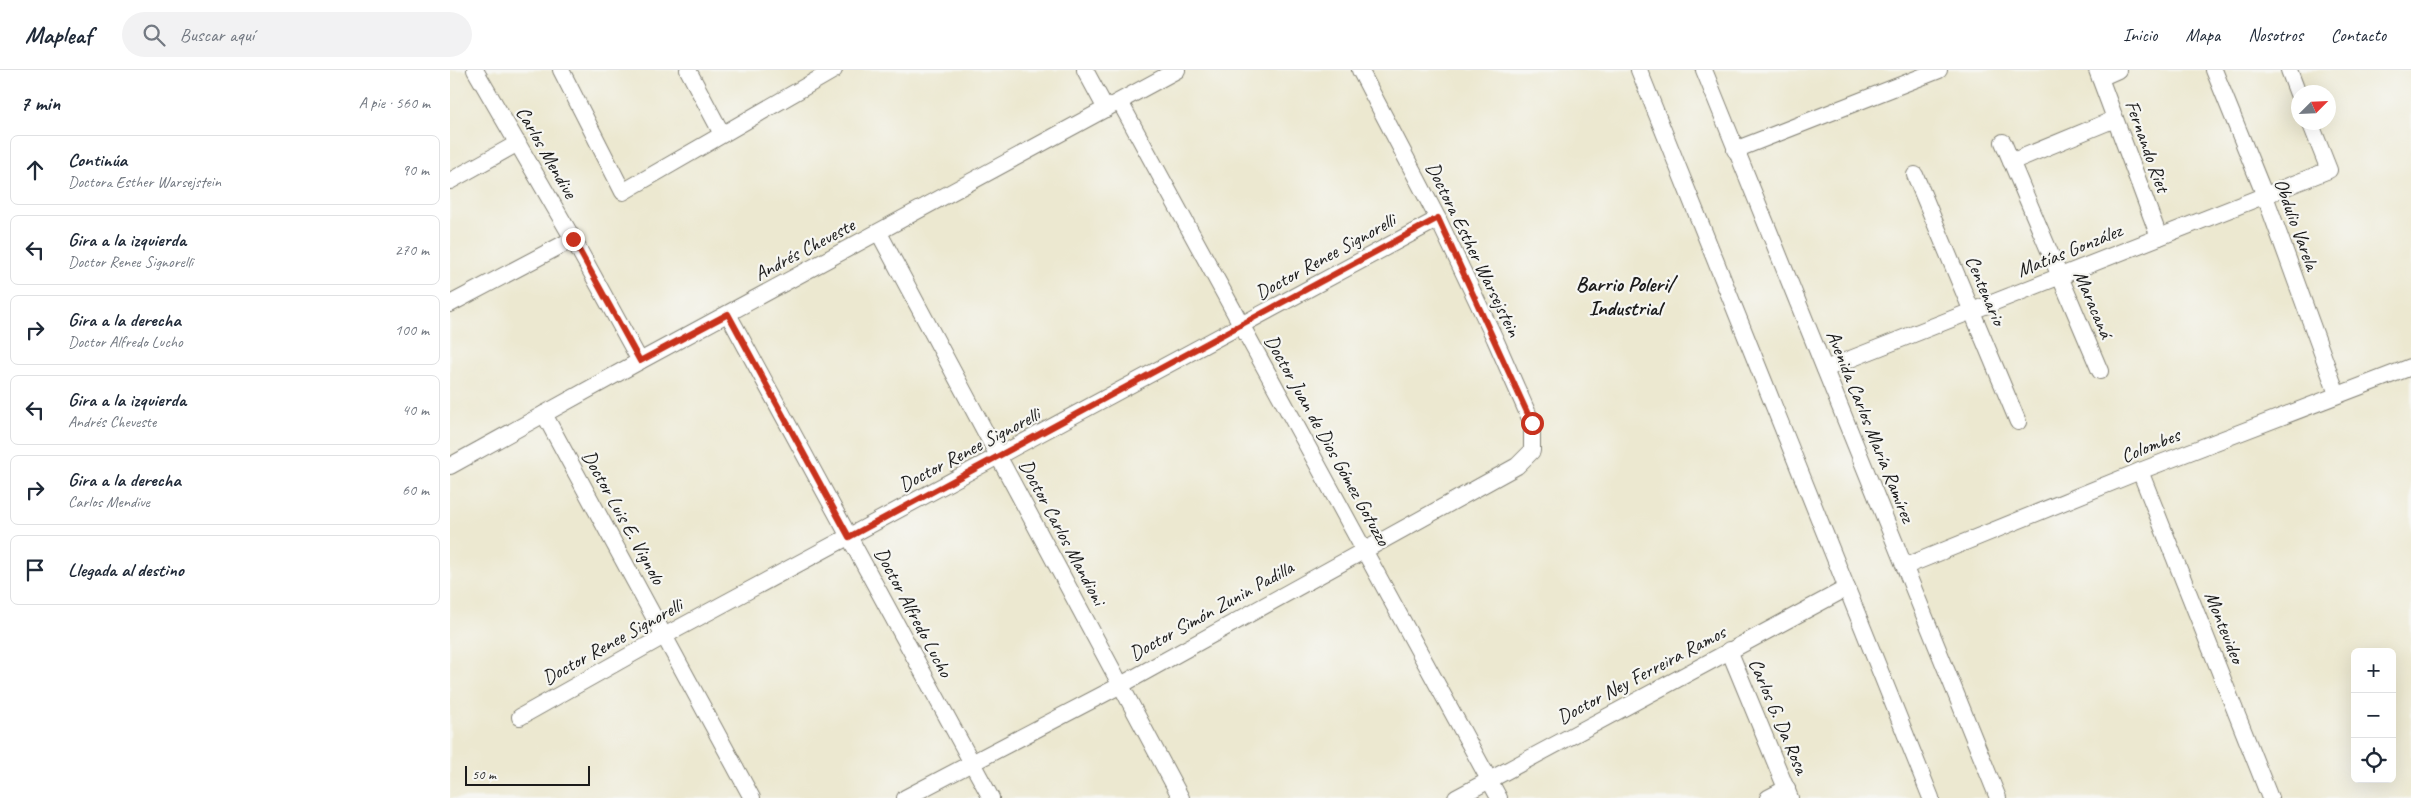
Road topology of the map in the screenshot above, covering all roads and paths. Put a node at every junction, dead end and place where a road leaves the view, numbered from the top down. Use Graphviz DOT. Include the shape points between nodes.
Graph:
graph roads {
  1 [pos="475,70"];
  2 [pos="561,70"];
  3 [pos="688,70"];
  4 [pos="834,70"];
  5 [pos="1085,70"];
  6 [pos="1177,70"];
  7 [pos="1360,70"];
  8 [pos="1639,70"];
  9 [pos="1704,70"];
  10 [pos="1939,70"];
  11 [pos="2118,70"];
  12 [pos="2214,70"];
  13 [pos="2289,70"];
  14 [pos="2098,74"];
  15 [pos="2295,85"];
  16 [pos="1113,105"];
  17 [pos="2115,119"];
  18 [pos="2313,130"];
  19 [pos="722,134"];
  20 [pos="2003,142"];
  21 [pos="518,143"];
  22 [pos="1735,150"];
  23 [pos="2011,162"];
  24 [pos="1915,175"];
  25 [pos="450,180"];
  26 [pos="2265,196"];
  27 [pos="1438,218"];
  28 [pos="879,233"];
  29 [pos="2159,237"];
  30 [pos="573,239"];
  31 [pos="2060,276"];
  32 [pos="450,304"];
  33 [pos="1972,311"];
  34 [pos="728,314"];
  35 [pos="1242,326"];
  36 [pos="640,361"];
  37 [pos="2411,366"];
  38 [pos="1825,369"];
  39 [pos="2100,371"];
  40 [pos="2337,394"];
  41 [pos="544,414"];
  42 [pos="2018,422"];
  43 [pos="1532,451"];
  44 [pos="999,457"];
  45 [pos="450,466"];
  46 [pos="2140,471"];
  47 [pos="849,537"];
  48 [pos="1364,549"];
  49 [pos="1906,566"];
  50 [pos="1847,588"];
  51 [pos="664,636"];
  52 [pos="1729,650"];
  53 [pos="1121,685"];
  54 [pos="520,717"];
  55 [pos="972,763"];
  56 [pos="1489,779"];
  57 [pos="1788,793"];
  58 [pos="752,798"];
  59 [pos="905,798"];
  60 [pos="991,798"];
  61 [pos="1181,798"];
  62 [pos="1456,798"];
  63 [pos="1499,798"];
  64 [pos="1768,798"];
  65 [pos="1930,798"];
  66 [pos="1998,798"];
  67 [pos="2270,798"];
  1 -- 21 [label="street, Carlos Mendive"];
  2 -- 19 [label="street" via="623,192"];
  3 -- 19 [label="street"];
  4 -- 19 [label="street"];
  5 -- 16 [label="street, Doctor Juan de Dios Gómez Gotuzzo"];
  6 -- 16 [label="street, Andrés Cheveste"];
  7 -- 27 [label="street, Doctora Esther Warsejstein"];
  8 -- 50 [label="street"];
  9 -- 22 [label="street, Avenida Carlos María Ramírez"];
  10 -- 22 [label="street"];
  11 -- 14 [label="street"];
  12 -- 26 [label="street, Obdulio Varela"];
  13 -- 15 [label="street"];
  14 -- 17 [label="street, Fernando Riet"];
  16 -- 28 [label="street, Andrés Cheveste"];
  16 -- 35 [label="street, Doctor Juan de Dios Gómez Gotuzzo"];
  17 -- 23 [label="street"];
  17 -- 29 [label="street, Fernando Riet"];
  18 -- 26 [label="street, Matías González" via="2329,170"];
  20 -- 23 [label="street, Maracaná"];
  21 -- 25 [label="street"];
  21 -- 30 [label="street, Carlos Mendive"];
  22 -- 38 [label="street, Avenida Carlos María Ramírez"];
  23 -- 31 [label="street, Maracaná"];
  24 -- 33 [label="street, Centenario"];
  26 -- 29 [label="street, Matías González"];
  26 -- 40 [label="street, Obdulio Varela"];
  27 -- 35 [label="street, Doctor Renee Signorelli"];
  27 -- 43 [label="street, Doctora Esther Warsejstein" via="1532,423"];
  28 -- 34 [label="street, Andrés Cheveste"];
  28 -- 44 [label="street, Doctor Carlos Mandioni"];
  29 -- 31 [label="street, Matías González"];
  30 -- 32 [label="street"];
  30 -- 36 [label="street, Carlos Mendive"];
  31 -- 33 [label="street, Matías González"];
  31 -- 39 [label="street, Maracaná"];
  33 -- 38 [label="street, Matías González"];
  33 -- 42 [label="street, Centenario"];
  34 -- 36 [label="street, Andrés Cheveste"];
  34 -- 47 [label="street, Doctor Alfredo Lucho"];
  35 -- 44 [label="street, Doctor Renee Signorelli"];
  35 -- 48 [label="street, Doctor Juan de Dios Gómez Gotuzzo"];
  36 -- 41 [label="street, Andrés Cheveste"];
  37 -- 40 [label="street, Colombes"];
  38 -- 49 [label="street, Avenida Carlos María Ramírez"];
  40 -- 46 [label="street, Colombes"];
  41 -- 45 [label="street, Andrés Cheveste"];
  41 -- 51 [label="street, Doctor Luis E. Vignolo"];
  43 -- 48 [label="street, Doctor Simón Zunin Padilla" via="1516,466"];
  44 -- 47 [label="street, Doctor Renee Signorelli"];
  44 -- 53 [label="street, Doctor Carlos Mandioni"];
  46 -- 49 [label="street, Colombes"];
  46 -- 67 [label="street, Montevideo"];
  47 -- 51 [label="street, Doctor Renee Signorelli"];
  47 -- 55 [label="street, Doctor Alfredo Lucho"];
  48 -- 53 [label="street, Doctor Simón Zunin Padilla"];
  48 -- 56 [label="street, Doctor Juan de Dios Gómez Gotuzzo"];
  49 -- 66 [label="street, Avenida Carlos María Ramírez"];
  50 -- 52 [label="street, Doctor Ney Ferreira Ramos"];
  50 -- 65 [label="street"];
  51 -- 54 [label="street, Doctor Renee Signorelli"];
  51 -- 58 [label="street, Doctor Luis E. Vignolo"];
  52 -- 56 [label="street, Doctor Ney Ferreira Ramos"];
  52 -- 57 [label="street, Carlos G. Da Rosa"];
  53 -- 55 [label="street, Doctor Simón Zunin Padilla"];
  53 -- 61 [label="street, Doctor Carlos Mandioni"];
  55 -- 59 [label="street, Doctor Simón Zunin Padilla"];
  55 -- 60 [label="street, Doctor Alfredo Lucho"];
  56 -- 62 [label="street, Doctor Ney Ferreira Ramos"];
  56 -- 63 [label="street, Doctor Juan de Dios Gómez Gotuzzo"];
  57 -- 64 [label="street"];
}
